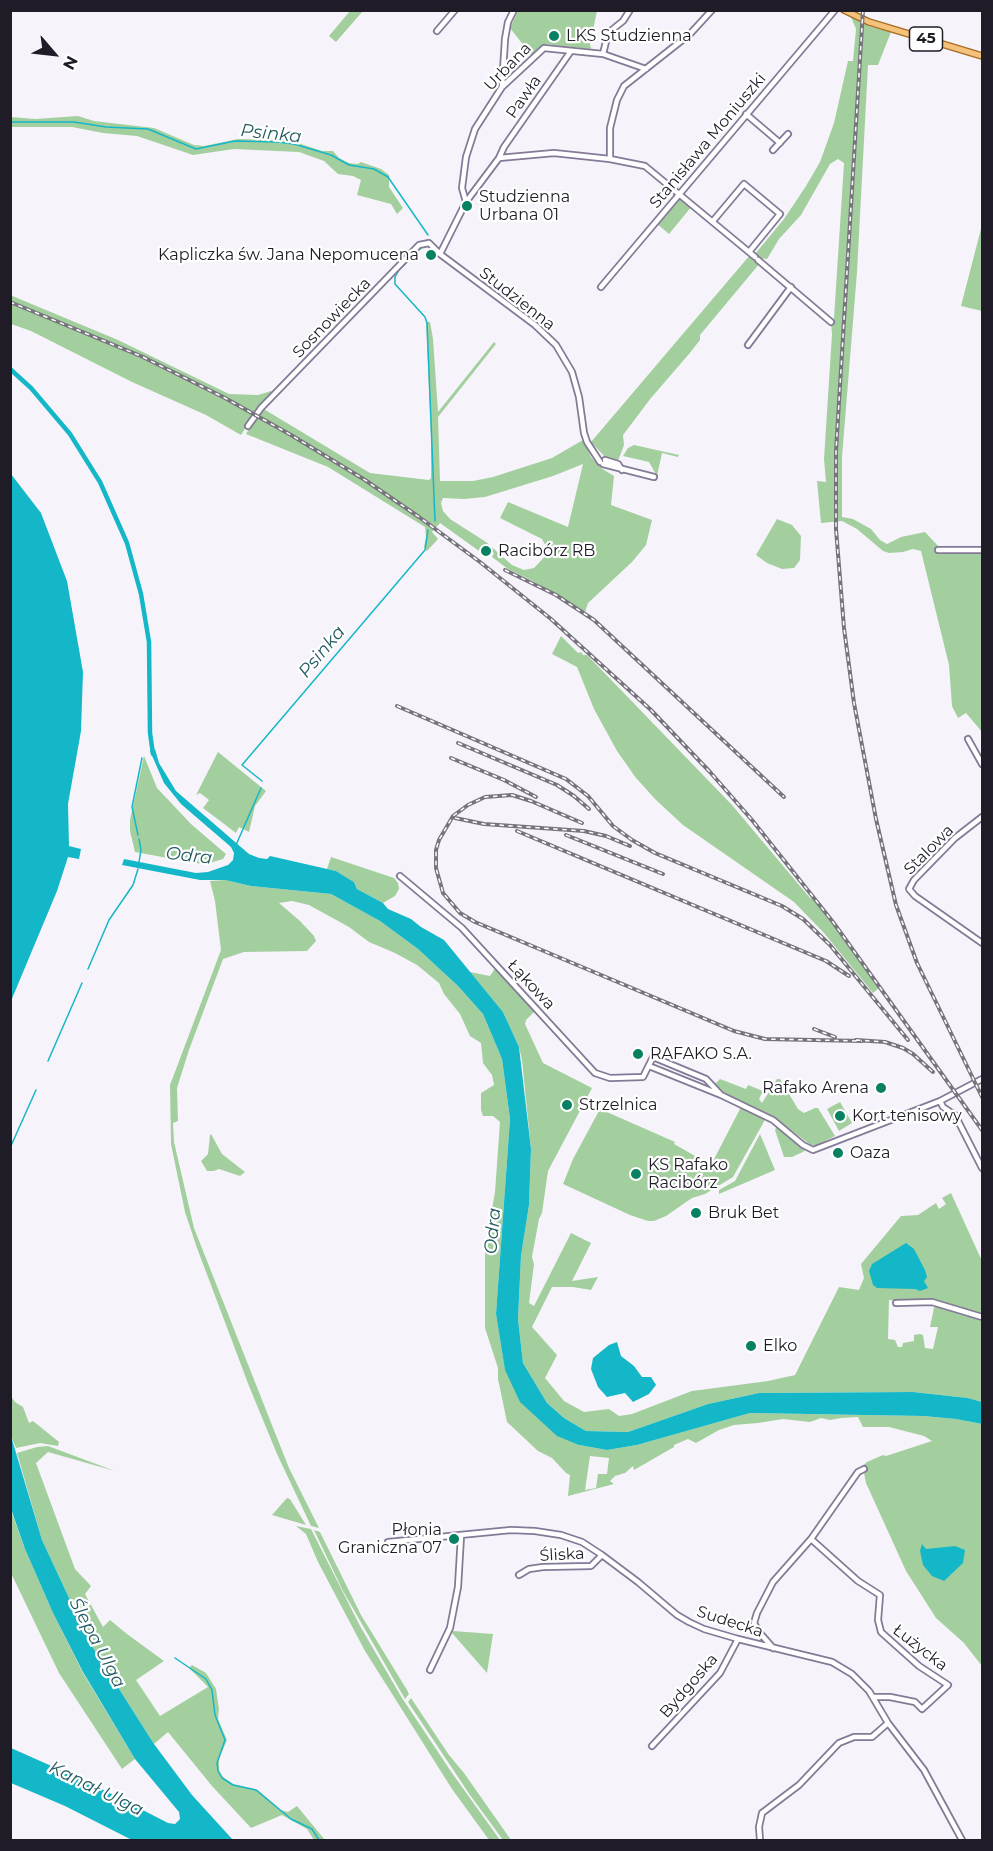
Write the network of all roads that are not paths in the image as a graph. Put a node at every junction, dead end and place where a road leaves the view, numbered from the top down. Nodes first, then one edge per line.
1 (455, 10) edge
2 (514, 10) edge
3 (630, 10) edge
4 (712, 10) edge
5 (835, 10) edge
6 (844, 10) edge
7 (437, 31) dead end
8 (571, 51) junction
9 (603, 54) junction
10 (982, 56) edge
11 (646, 69) junction
12 (502, 87) junction
13 (746, 114) junction
14 (788, 134) dead end
15 (780, 143) junction
16 (773, 150) dead end
17 (499, 158) junction
18 (610, 159) junction
19 (679, 193) junction
20 (466, 202) junction
21 (713, 221) junction
22 (429, 243) joint
23 (749, 252) junction
24 (440, 254) junction
25 (601, 287) dead end
26 (790, 287) junction
27 (831, 322) dead end
28 (748, 345) dead end
29 (248, 426) dead end
30 (654, 477) dead end
31 (938, 550) dead end
32 (982, 550) edge
33 (968, 739) dead end
34 (982, 764) edge
35 (982, 817) edge
36 (400, 876) dead end
37 (982, 943) edge
38 (649, 1066) junction
39 (982, 1078) edge
40 (706, 1079) junction
41 (711, 1084) junction
42 (705, 1089) junction
43 (721, 1095) junction
44 (940, 1101) junction
45 (982, 1168) edge
46 (897, 1303) dead end
47 (982, 1317) edge
48 (864, 1469) dead end
49 (460, 1536) junction
50 (811, 1539) junction
51 (388, 1542) dead end
52 (602, 1555) junction
53 (519, 1575) dead end
54 (738, 1639) junction
55 (773, 1648) junction
56 (430, 1670) dead end
57 (873, 1697) junction
58 (888, 1723) junction
59 (652, 1746) dead end
60 (760, 1840) edge
61 (962, 1840) edge

1 - 7 street
2 - 12 street
3 - 9 street
4 - 11 street
5 - 13 street, Stanisława Moniuszki
6 - 10 main road, 45
8 - 9 street, Urbana
8 - 12 street, Urbana
8 - 17 street, Pawła
9 - 11 street, Urbana
11 - 18 street
12 - 20 street, Urbana
13 - 15 street
13 - 19 street, Stanisława Moniuszki
14 - 15 street
15 - 16 street
17 - 18 street
17 - 20 street, Pawła
18 - 19 street
19 - 21 street
19 - 25 street, Stanisława Moniuszki
20 - 24 street, Pawła
21 - 23 street
21 - 23 street
22 - 24 street, Studzienna
22 - 29 street, Sosnowiecka
23 - 26 street
24 - 30 street, Studzienna
26 - 27 street
26 - 28 street
31 - 32 street
33 - 34 street
35 - 37 street, Stalowa
36 - 38 street, Łąkowa
38 - 40 street, Łąkowa
38 - 42 street, Łąkowa
39 - 44 street, Łąkowa
40 - 41 street, Łąkowa
40 - 42 street
41 - 42 street
41 - 43 street, Łąkowa
42 - 43 street, Łąkowa
43 - 44 street, Łąkowa
44 - 45 street
46 - 47 street
48 - 50 street
49 - 51 street, Sudecka
49 - 52 street, Sudecka
49 - 56 street
50 - 55 street
50 - 57 street, Łużycka
52 - 53 street, Śliska
52 - 54 street, Sudecka
54 - 55 street, Sudecka
54 - 59 street, Bydgoska
55 - 57 street, Sudecka
57 - 58 street, Sudecka
58 - 60 street
58 - 61 street, Sudecka

